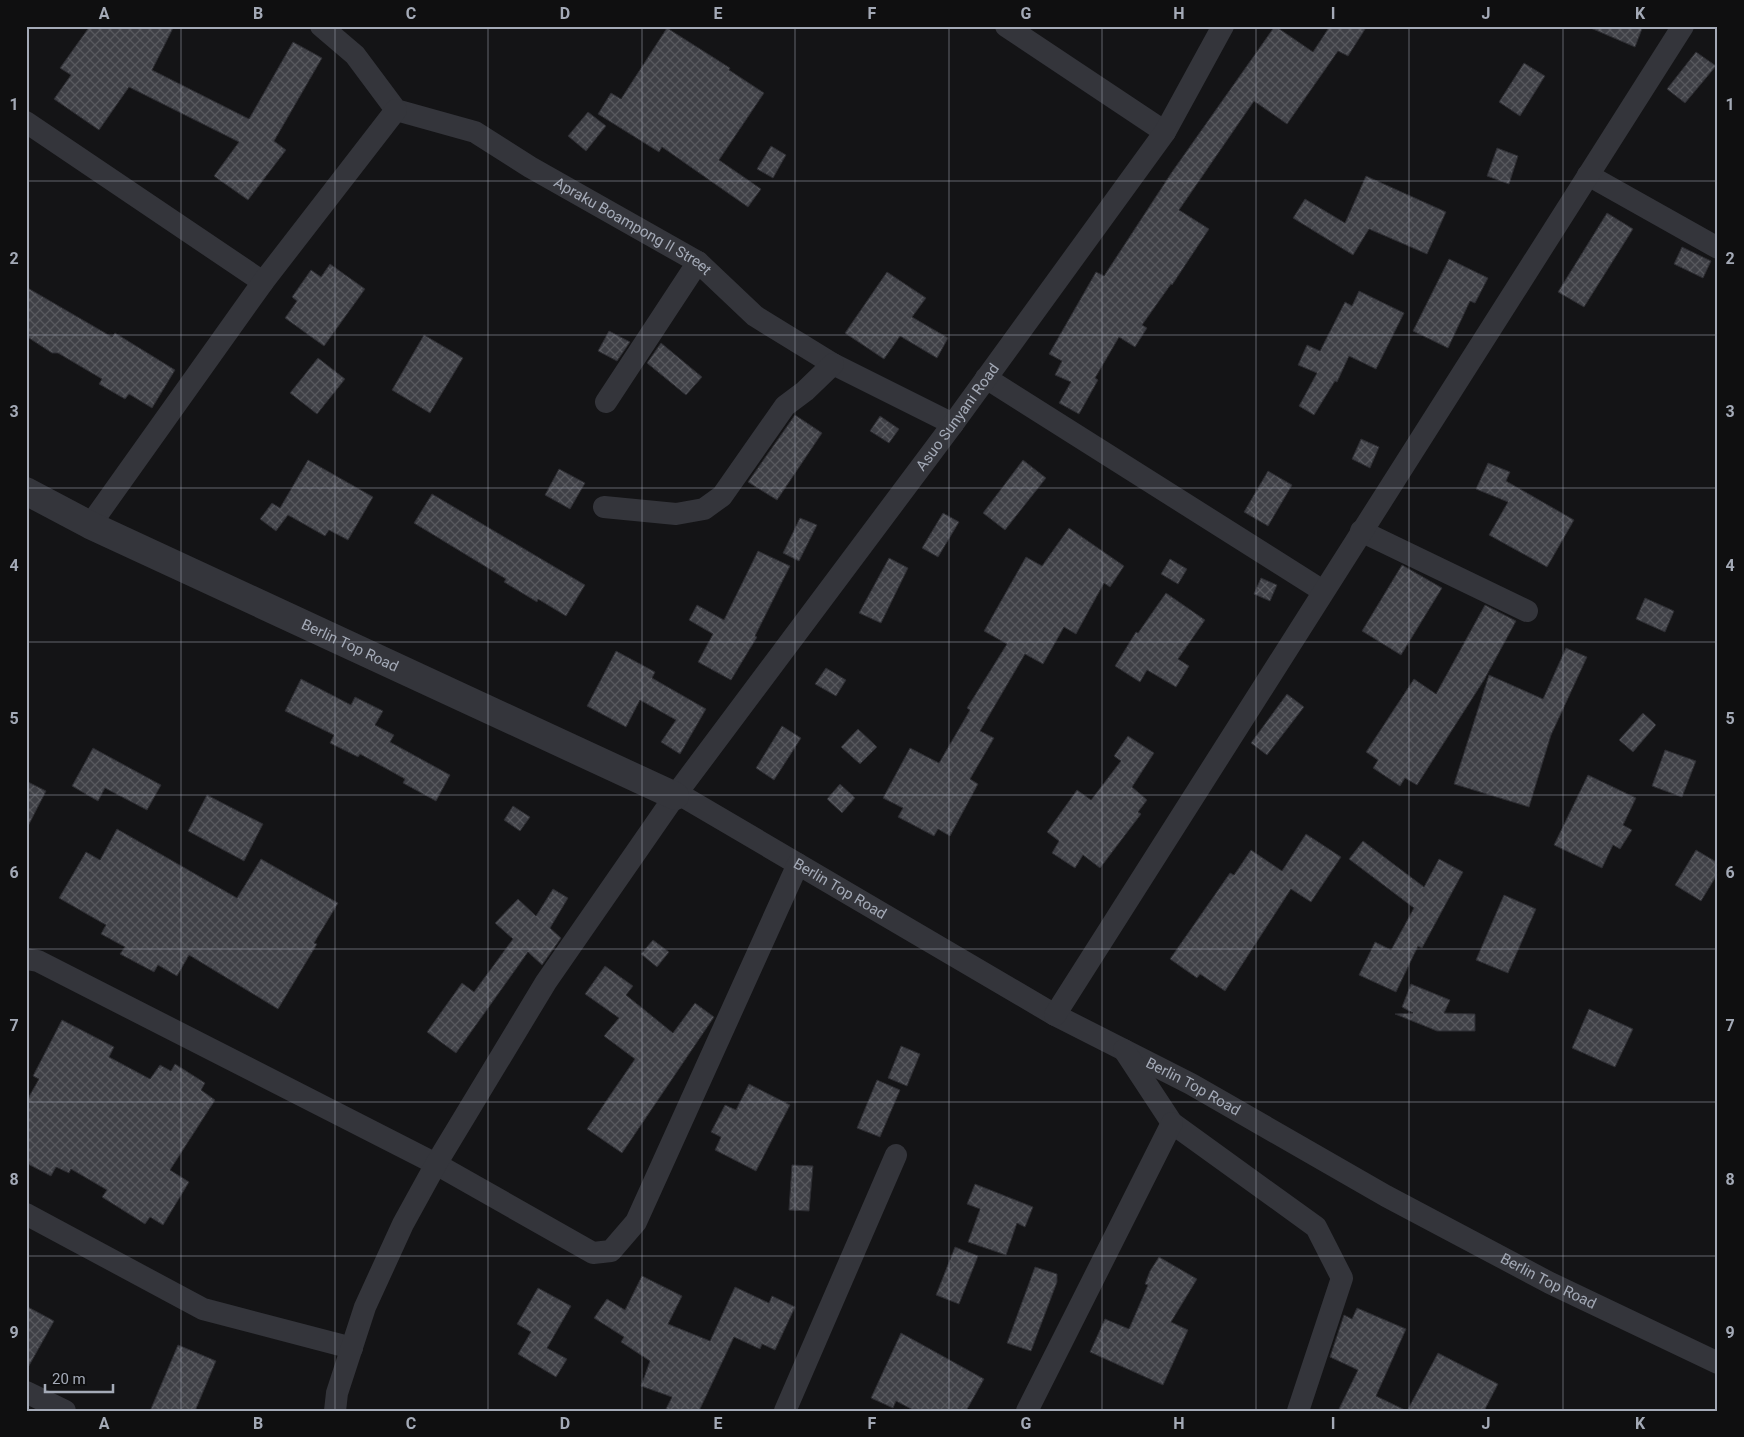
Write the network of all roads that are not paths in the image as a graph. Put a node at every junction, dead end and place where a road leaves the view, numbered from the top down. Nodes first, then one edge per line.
1 (322, 26) edge
2 (1006, 26) edge
3 (1223, 26) edge
4 (1683, 26) edge
5 (396, 110) junction
6 (26, 122) edge
7 (1165, 132) junction
8 (1588, 175) junction
9 (1718, 248) edge
10 (698, 262) junction
11 (263, 282) junction
12 (833, 364) junction
13 (986, 378) junction
14 (606, 402) dead end
15 (952, 424) junction
16 (26, 491) edge
17 (604, 507) dead end
18 (90, 525) junction
19 (1361, 531) junction
20 (1323, 591) junction
21 (1527, 611) dead end
22 (676, 794) junction
23 (798, 864) junction
24 (26, 959) edge
25 (1055, 1015) junction
26 (1123, 1050) junction
27 (1172, 1123) junction
28 (896, 1154) dead end
29 (436, 1164) junction
30 (26, 1214) edge
31 (352, 1348) junction
32 (1718, 1364) edge
33 (26, 1392) edge
34 (65, 1411) edge
35 (335, 1411) edge
36 (785, 1411) edge
37 (1027, 1411) edge
38 (1298, 1411) edge

1 - 5 street
2 - 7 street
3 - 7 street, Asuo Sunyani Road
4 - 8 street
5 - 10 street, Apraku Boampong II Street
5 - 11 street
6 - 11 street
7 - 13 street, Asuo Sunyani Road
8 - 9 street
8 - 19 street
10 - 12 street, Apraku Boampong II Street
10 - 14 street
11 - 18 street
12 - 15 street, Apraku Boampong II Street
12 - 17 street
13 - 15 street, Asuo Sunyani Road
13 - 20 street
15 - 22 street, Asuo Sunyani Road
16 - 18 street, Berlin Top Road
18 - 22 street, Berlin Top Road
19 - 20 street
19 - 21 street
20 - 25 street
22 - 23 street, Berlin Top Road
22 - 29 street, Asuo Sunyani Road
23 - 25 street, Berlin Top Road
23 - 29 street
24 - 29 street
25 - 26 street, Berlin Top Road
26 - 27 street
26 - 32 street, Berlin Top Road
27 - 37 street
27 - 38 street
28 - 36 street
29 - 31 street, Asuo Sunyani Road
30 - 31 street
31 - 35 street, Asuo Sunyani Road
33 - 34 street

